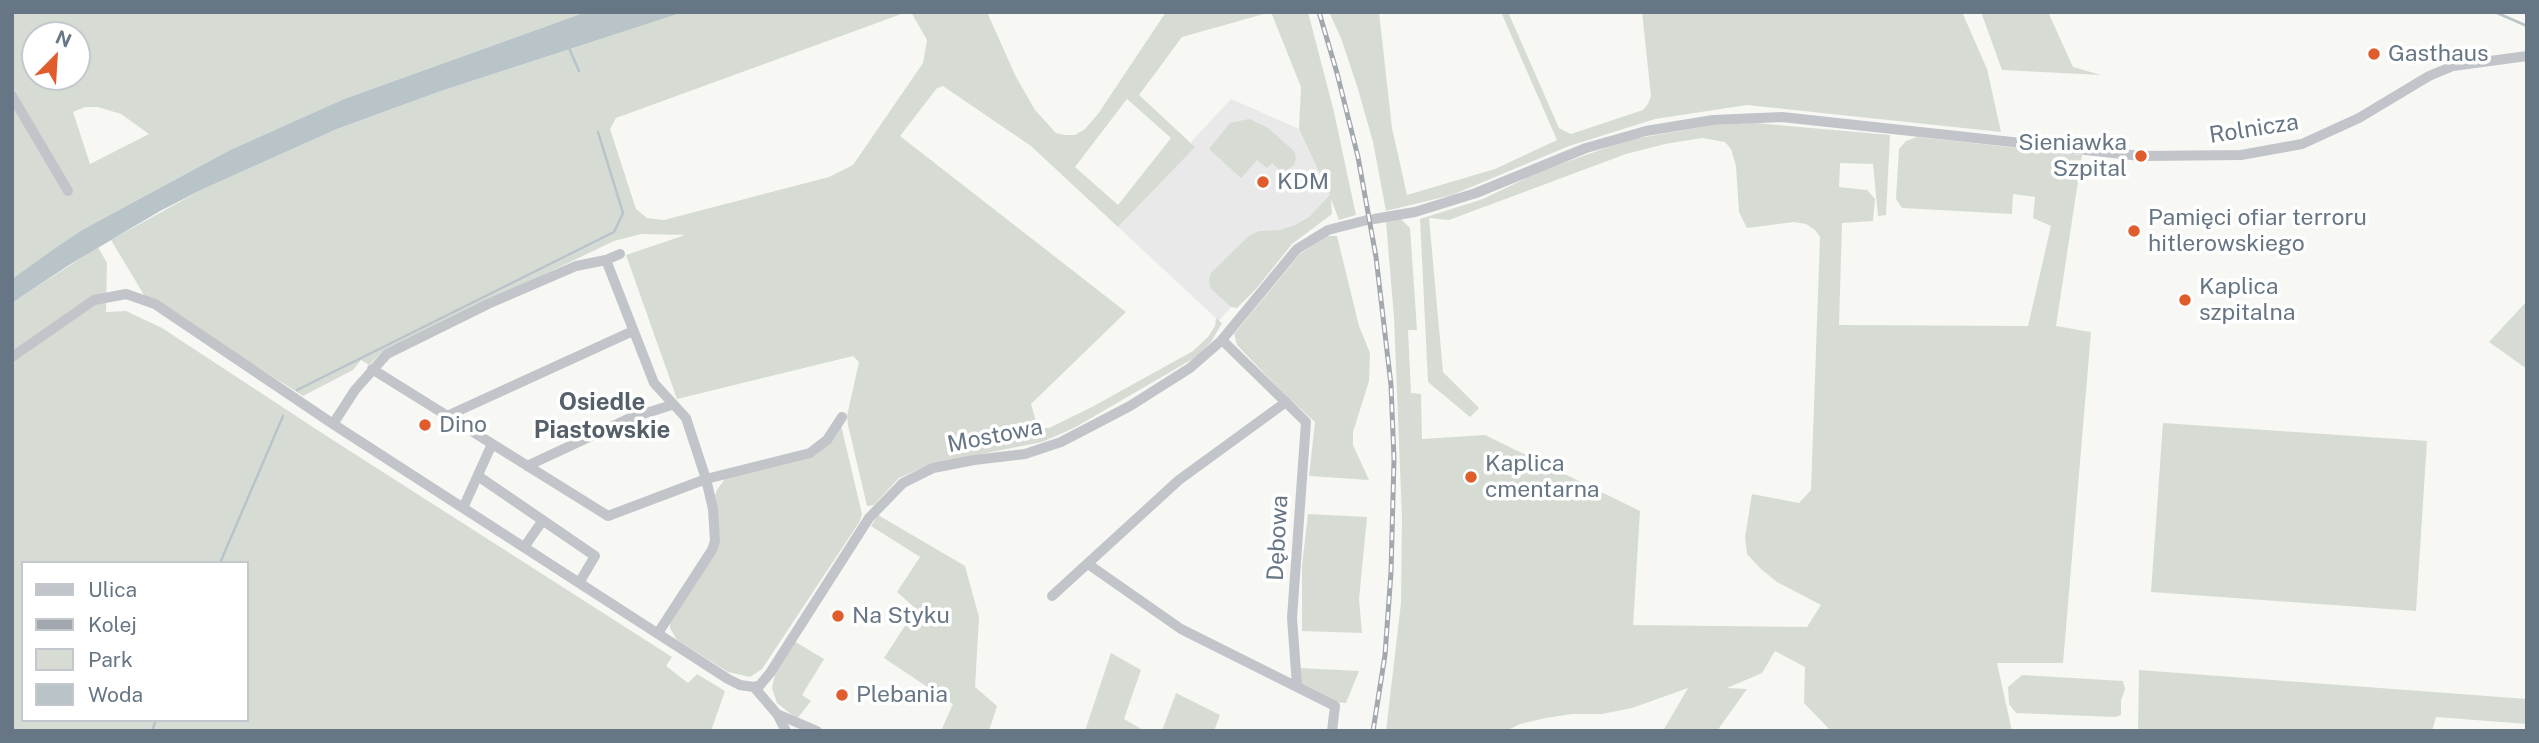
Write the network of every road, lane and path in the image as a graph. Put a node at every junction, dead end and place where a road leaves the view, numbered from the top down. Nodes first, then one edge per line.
1 (2527, 56) edge
2 (12, 96) edge
3 (68, 191) dead end
4 (1366, 220) joint
5 (620, 254) dead end
6 (606, 260) junction
7 (633, 331) junction
8 (1222, 340) junction
9 (12, 357) edge
10 (373, 369) junction
11 (1286, 402) junction
12 (672, 405) junction
13 (447, 415) junction
14 (842, 417) dead end
15 (333, 424) junction
16 (492, 444) junction
17 (527, 466) junction
18 (478, 476) junction
19 (706, 479) junction
20 (463, 508) junction
21 (543, 520) junction
22 (525, 546) junction
23 (1088, 564) junction
24 (579, 583) junction
25 (1052, 596) dead end
26 (658, 634) junction
27 (1297, 685) junction
28 (754, 687) junction
29 (777, 714) junction
30 (786, 731) edge
31 (817, 731) edge
32 (1332, 731) edge

1 - 4 street, Rolnicza
2 - 3 street
4 - 8 street, Mostowa
5 - 6 street
6 - 7 street
6 - 10 street
7 - 12 street
7 - 13 street
8 - 11 street, Dębowa
8 - 28 street, Mostowa
9 - 15 street
10 - 13 street
10 - 15 street
11 - 23 street
11 - 27 street, Dębowa
12 - 17 street
12 - 19 street
13 - 16 street
14 - 19 street
15 - 20 street
16 - 17 street
16 - 18 street
17 - 19 street
18 - 20 street
18 - 21 street
19 - 26 street
20 - 22 street
21 - 22 street
21 - 24 street
22 - 24 street
23 - 25 street
23 - 27 street
24 - 26 street
26 - 28 street
27 - 32 street
28 - 29 street
29 - 30 street
29 - 31 street

